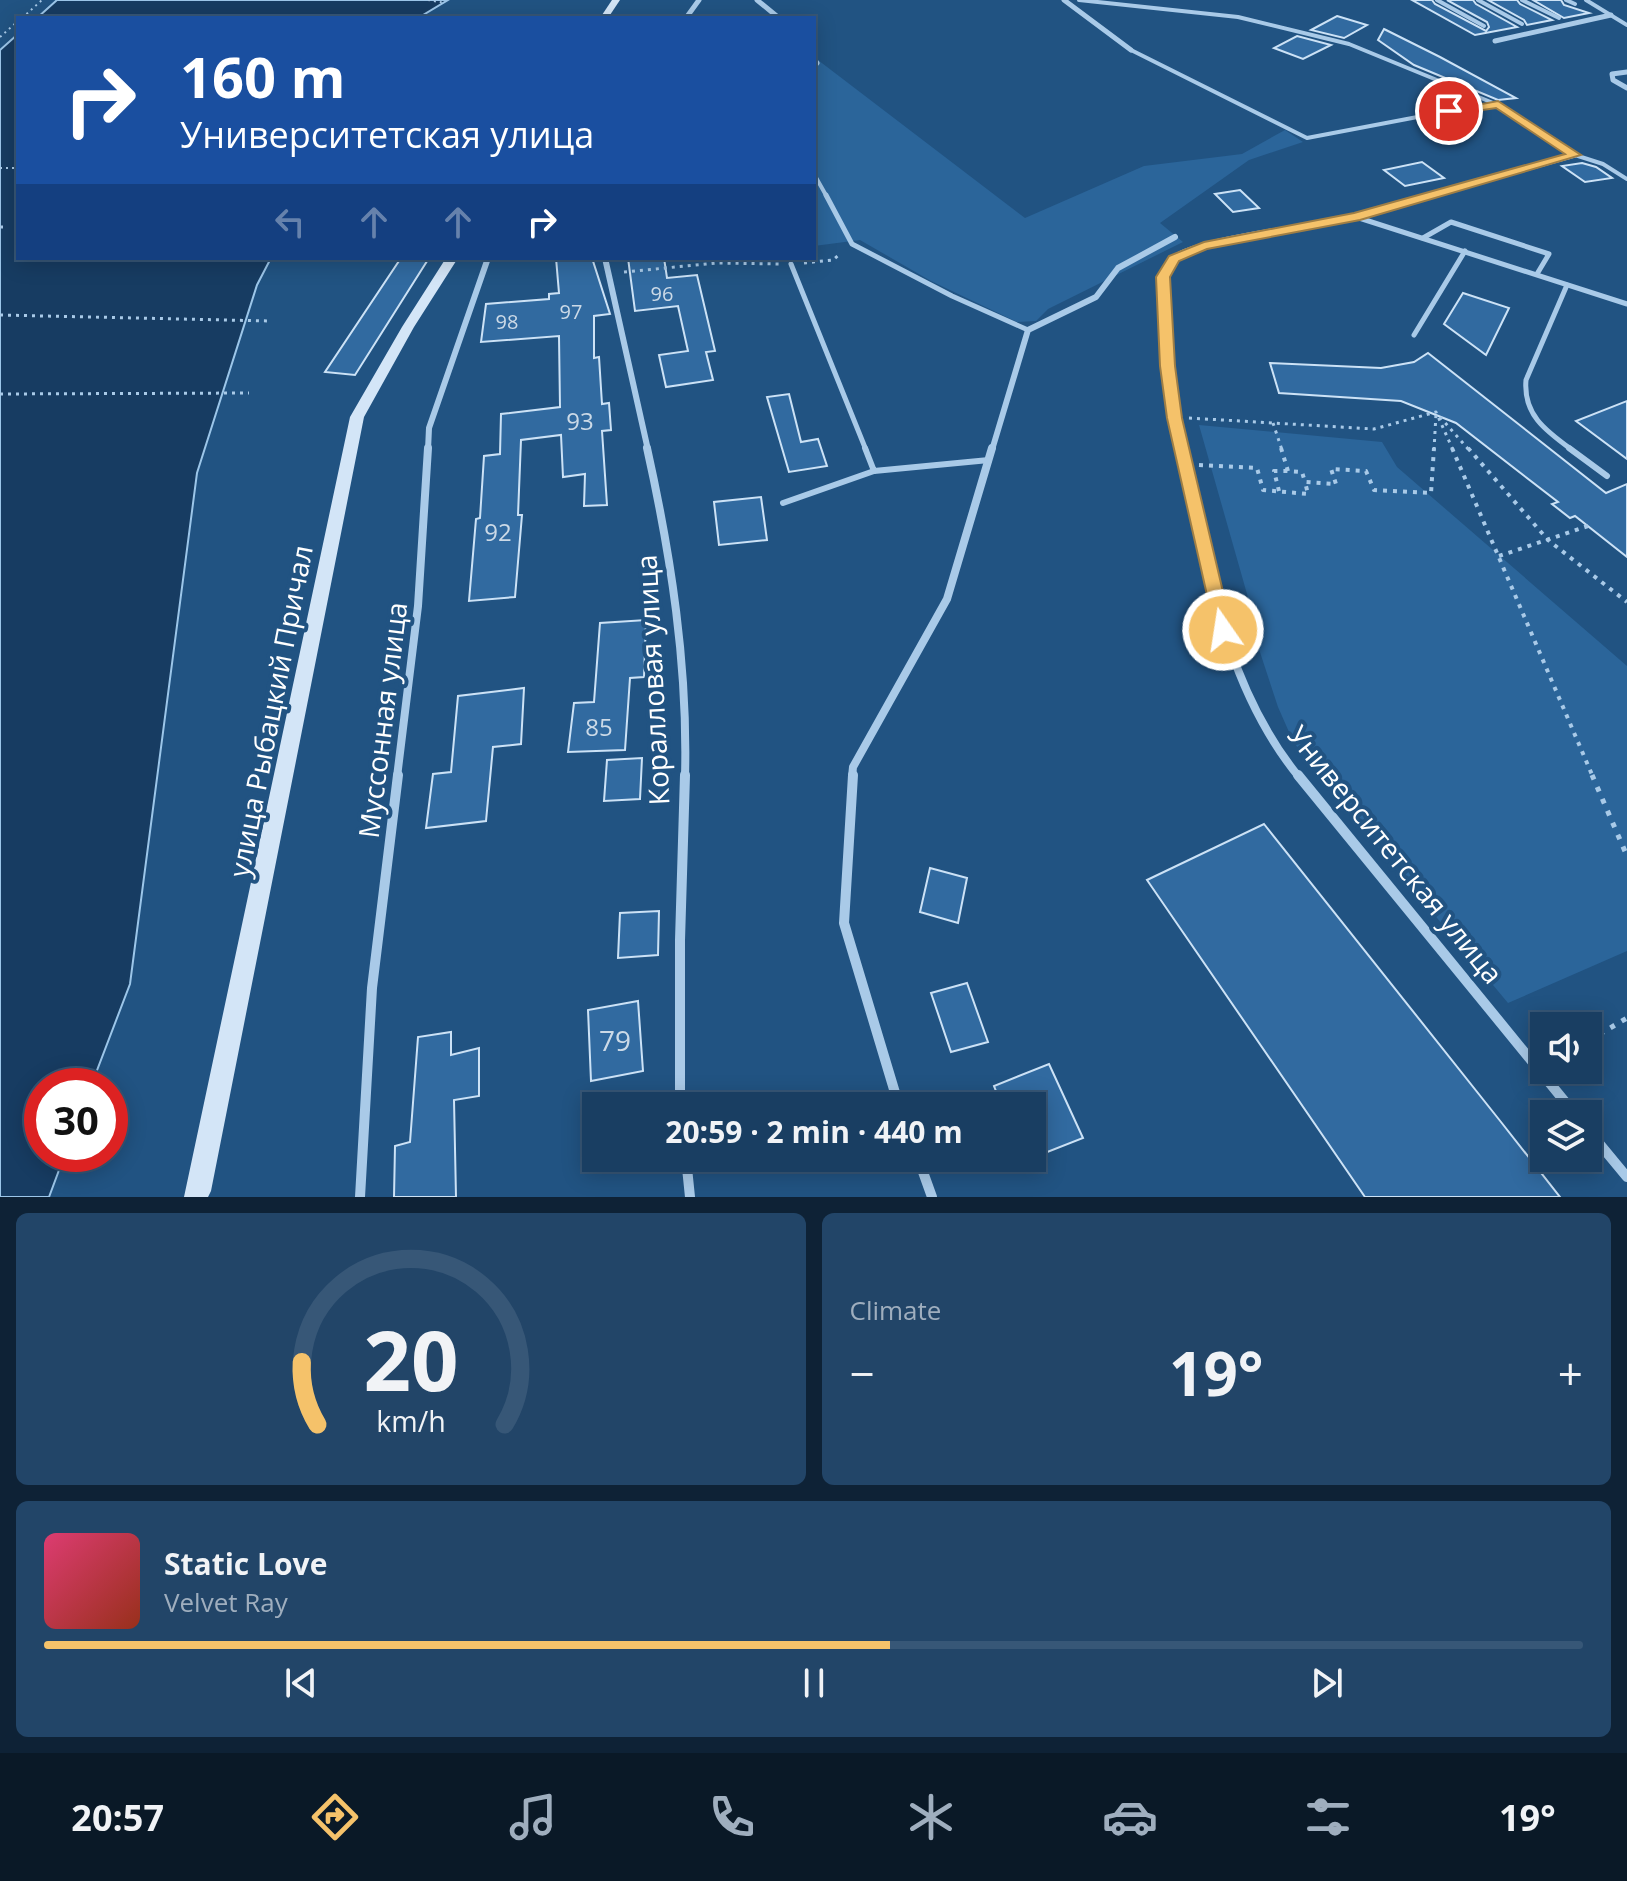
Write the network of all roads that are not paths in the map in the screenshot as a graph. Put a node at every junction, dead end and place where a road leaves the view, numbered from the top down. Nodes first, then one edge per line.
1 (757, 0) edge
2 (1064, 0) edge
3 (1079, 0) edge
4 (1437, 0) edge
5 (1478, 0) edge
6 (1522, 0) edge
7 (1566, 0) edge
8 (1586, 0) edge
9 (1575, 4) dead end
10 (1611, 15) junction
11 (777, 16) edge
12 (1559, 18) dead end
13 (1522, 24) dead end
14 (1627, 25) edge
15 (1484, 26) dead end
16 (1495, 41) dead end
17 (1131, 50) joint
18 (1627, 72) edge
19 (1627, 88) edge
20 (1498, 105) junction
21 (1449, 111) joint
22 (1575, 155) junction
23 (816, 178) edge
24 (1627, 179) edge
25 (1356, 217) junction
26 (1175, 237) dead end
27 (1423, 238) junction
28 (1465, 251) junction
29 (451, 260) edge
30 (487, 260) edge
31 (606, 260) edge
32 (791, 264) road end
33 (1537, 274) junction
34 (1567, 285) junction
35 (1627, 304) edge
36 (1028, 330) junction
37 (1414, 335) dead end
38 (989, 460) junction
39 (874, 471) junction
40 (1607, 476) dead end
41 (783, 503) dead end
42 (680, 1092) edge
43 (895, 1092) edge
44 (1564, 1100) edge
45 (1602, 1147) edge
46 (687, 1172) edge
47 (923, 1172) edge
48 (1627, 1177) edge
49 (196, 1197) edge
50 (360, 1197) edge
51 (690, 1197) edge
52 (932, 1197) edge

1 - 11 street
2 - 17 street
3 - 20 lane
4 - 15 lane
5 - 13 lane
6 - 12 lane
7 - 9 lane
8 - 10 lane
10 - 14 lane
10 - 16 street
17 - 21 lane
18 - 19 street
20 - 21 street
20 - 22 street
22 - 24 lane
22 - 25 street, Университетская улица
23 - 36 lane
25 - 27 lane
25 - 44 street, Университетская улица
26 - 36 street
27 - 28 lane
27 - 33 lane
28 - 33 lane
28 - 37 lane
29 - 49 main road, улица Рыбацкий Причал
30 - 50 street, Муссонная улица
31 - 42 street, Коралловая улица
32 - 39 lane
33 - 34 lane
34 - 35 lane
34 - 40 lane
36 - 38 street
38 - 39 lane
38 - 43 street
39 - 41 lane
45 - 48 street
46 - 51 street
47 - 52 street

